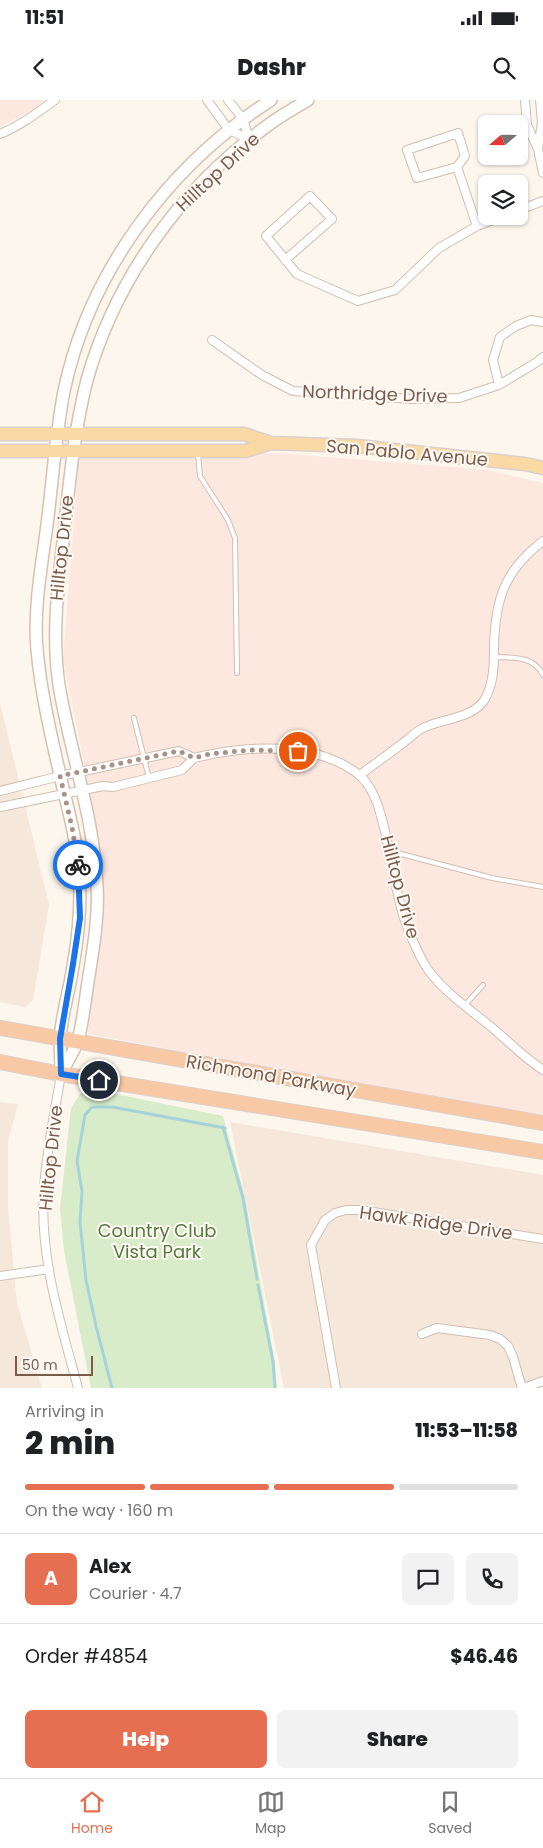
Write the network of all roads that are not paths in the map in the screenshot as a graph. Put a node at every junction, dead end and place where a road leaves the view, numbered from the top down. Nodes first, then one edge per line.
1 (55, 100) edge
2 (207, 100) edge
3 (228, 100) edge
4 (270, 100) edge
5 (308, 100) edge
6 (525, 100) edge
7 (540, 100) edge
8 (243, 119) junction
9 (229, 130) junction
10 (0, 134) edge
11 (249, 139) junction
12 (538, 149) junction
13 (457, 166) junction
14 (543, 173) edge
15 (543, 201) edge
16 (528, 207) edge
17 (477, 226) joint
18 (285, 260) junction
19 (543, 322) edge
20 (212, 340) dead end
21 (543, 357) edge
22 (499, 385) junction
23 (0, 434) edge
24 (57, 434) junction
25 (77, 435) junction
26 (271, 442) junction
27 (0, 451) edge
28 (54, 451) junction
29 (73, 451) junction
30 (198, 451) junction
31 (543, 468) edge
32 (543, 541) edge
33 (494, 657) junction
34 (236, 673) dead end
35 (543, 675) edge
36 (134, 718) dead end
37 (194, 758) junction
38 (144, 759) junction
39 (78, 773) junction
40 (360, 775) junction
41 (60, 776) junction
42 (149, 778) junction
43 (0, 791) edge
44 (83, 791) junction
45 (64, 794) junction
46 (0, 807) edge
47 (390, 851) junction
48 (543, 887) edge
49 (483, 985) dead end
50 (465, 1005) junction
51 (0, 1028) edge
52 (60, 1039) junction
53 (78, 1042) junction
54 (0, 1062) edge
55 (542, 1068) edge
56 (61, 1074) junction
57 (543, 1123) edge
58 (543, 1152) edge
59 (543, 1239) edge
60 (49, 1269) junction
61 (0, 1276) edge
62 (422, 1334) dead end
63 (543, 1381) edge
64 (78, 1388) edge
65 (336, 1388) edge
66 (523, 1388) edge

1 - 10 street
2 - 9 street
3 - 8 street
4 - 8 main road, Hilltop Drive
5 - 11 main road, Hilltop Drive
6 - 12 street
7 - 12 street
8 - 9 main road, Hilltop Drive
8 - 11 street
9 - 11 street
9 - 24 main road, Hilltop Drive
11 - 25 main road, Hilltop Drive
12 - 14 street
13 - 13 street
13 - 17 street
15 - 16 street
17 - 18 street
18 - 18 street
19 - 22 street
20 - 22 street, Northridge Drive
21 - 22 street, Northridge Drive
23 - 24 main road, San Pablo Avenue
24 - 25 main road, San Pablo Avenue
24 - 28 main road, Hilltop Drive
25 - 26 main road, San Pablo Avenue
25 - 29 main road, Hilltop Drive
26 - 30 main road, San Pablo Avenue
26 - 31 main road, San Pablo Avenue
27 - 28 main road, San Pablo Avenue
28 - 29 main road, San Pablo Avenue
28 - 41 main road, Hilltop Drive
29 - 30 main road, San Pablo Avenue
29 - 39 main road, Hilltop Drive
30 - 34 lane
32 - 33 street
33 - 35 lane
33 - 40 street
36 - 38 lane
37 - 38 street
37 - 40 street, Hilltop Drive
37 - 42 street
38 - 39 street
38 - 42 lane
39 - 41 street
39 - 44 main road, Hilltop Drive
40 - 47 street, Hilltop Drive
41 - 43 street
41 - 45 main road, Hilltop Drive
42 - 44 street
44 - 45 street
44 - 53 main road, Hilltop Drive
45 - 46 street
45 - 52 main road, Hilltop Drive
47 - 48 lane
47 - 50 street, Hilltop Drive
49 - 50 lane
50 - 55 street, Hilltop Drive
51 - 52 highway, Richmond Parkway
52 - 53 highway, Richmond Parkway
52 - 56 main road, Hilltop Drive
53 - 56 main road, Hilltop Drive
53 - 57 highway, Richmond Parkway
54 - 56 highway, Richmond Parkway
56 - 58 highway, Richmond Parkway
56 - 60 street, Hilltop Drive
59 - 65 street, Hawk Ridge Drive
60 - 61 street
60 - 64 street, Hilltop Drive
62 - 66 street
63 - 66 street

